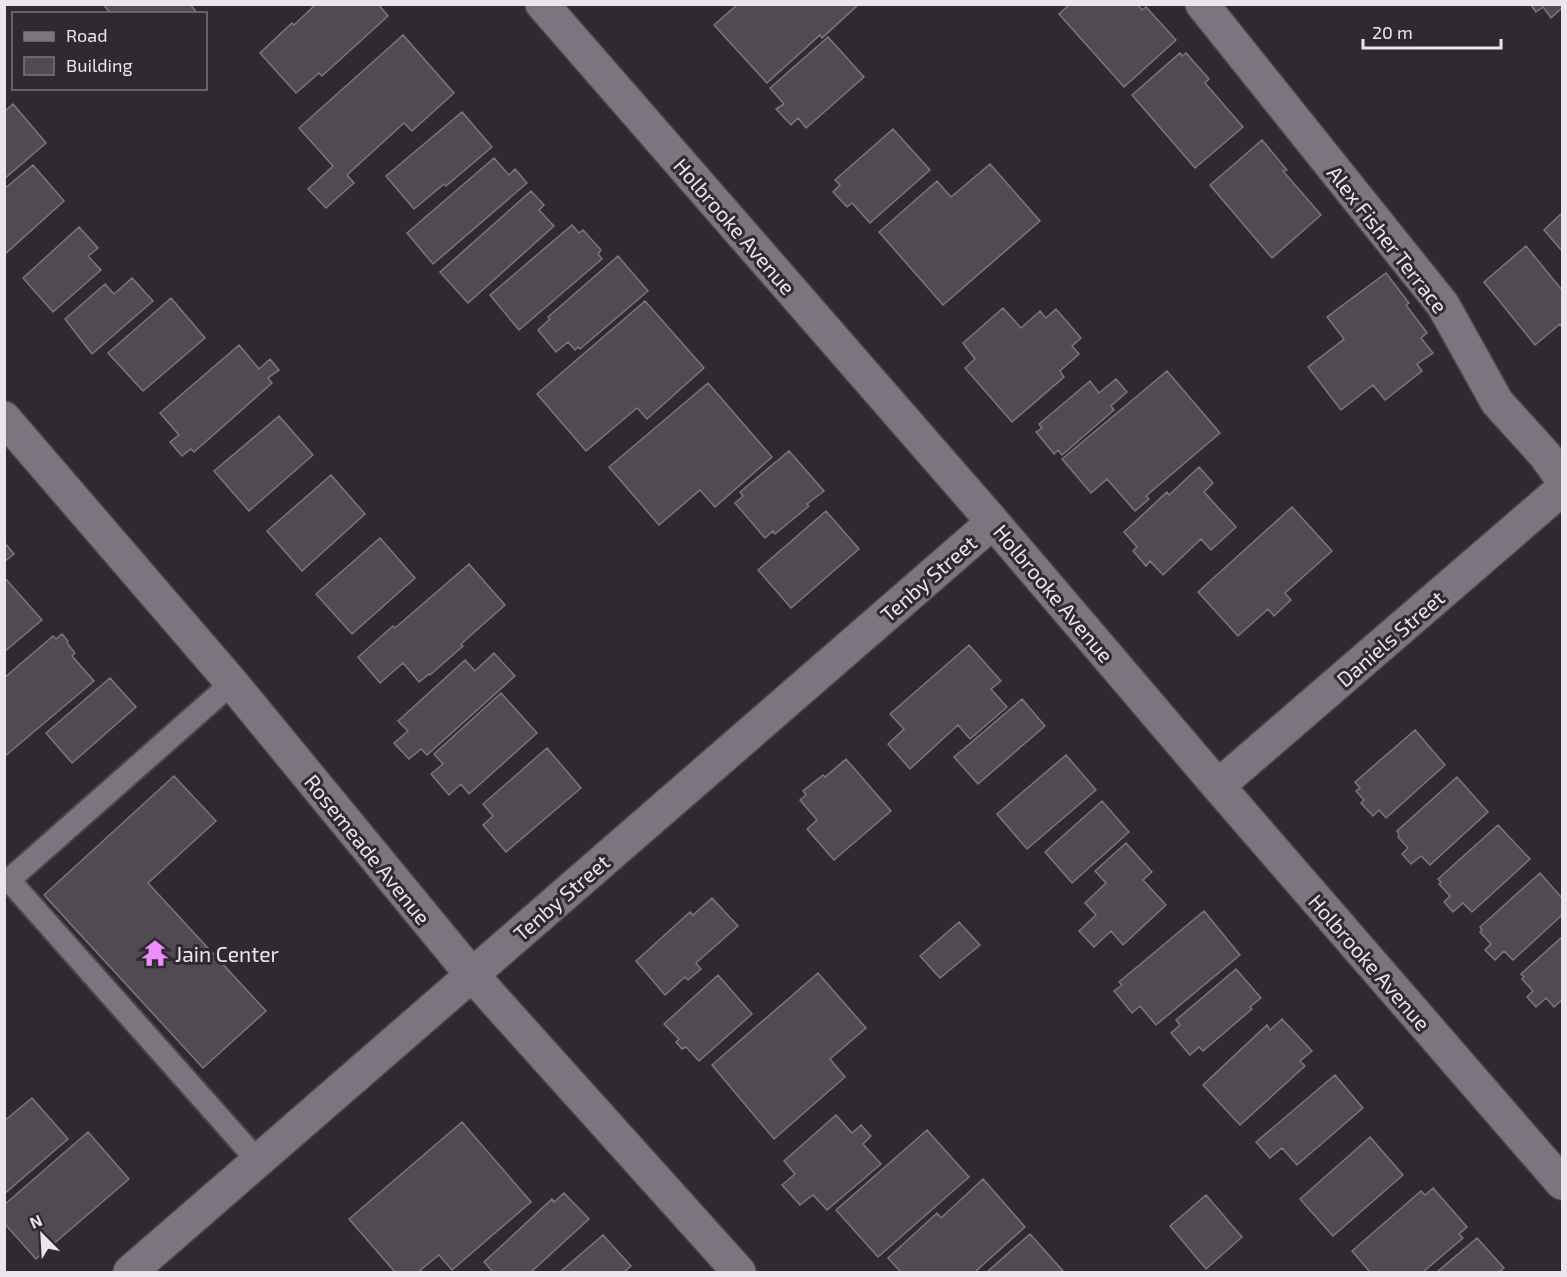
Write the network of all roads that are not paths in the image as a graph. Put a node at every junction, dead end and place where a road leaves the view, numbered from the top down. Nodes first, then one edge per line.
1 (542, 4) edge
2 (1202, 4) edge
3 (4, 418) edge
4 (1563, 479) edge
5 (1563, 489) edge
6 (993, 522) junction
7 (232, 683) junction
8 (1218, 786) junction
9 (472, 975) junction
10 (258, 1161) junction
11 (1563, 1183) edge
12 (130, 1272) edge
13 (739, 1272) edge

1 - 6 street, Holbrooke Avenue
2 - 4 street, Alex Fisher Terrace
3 - 7 street, Rosemeade Avenue
5 - 8 street, Daniels Street
6 - 8 street, Holbrooke Avenue
6 - 9 street, Tenby Street
7 - 9 street, Rosemeade Avenue
7 - 10 lane
8 - 11 street, Holbrooke Avenue
9 - 10 street, Tenby Street
9 - 13 street, Rosemeade Avenue
10 - 12 street, Tenby Street

